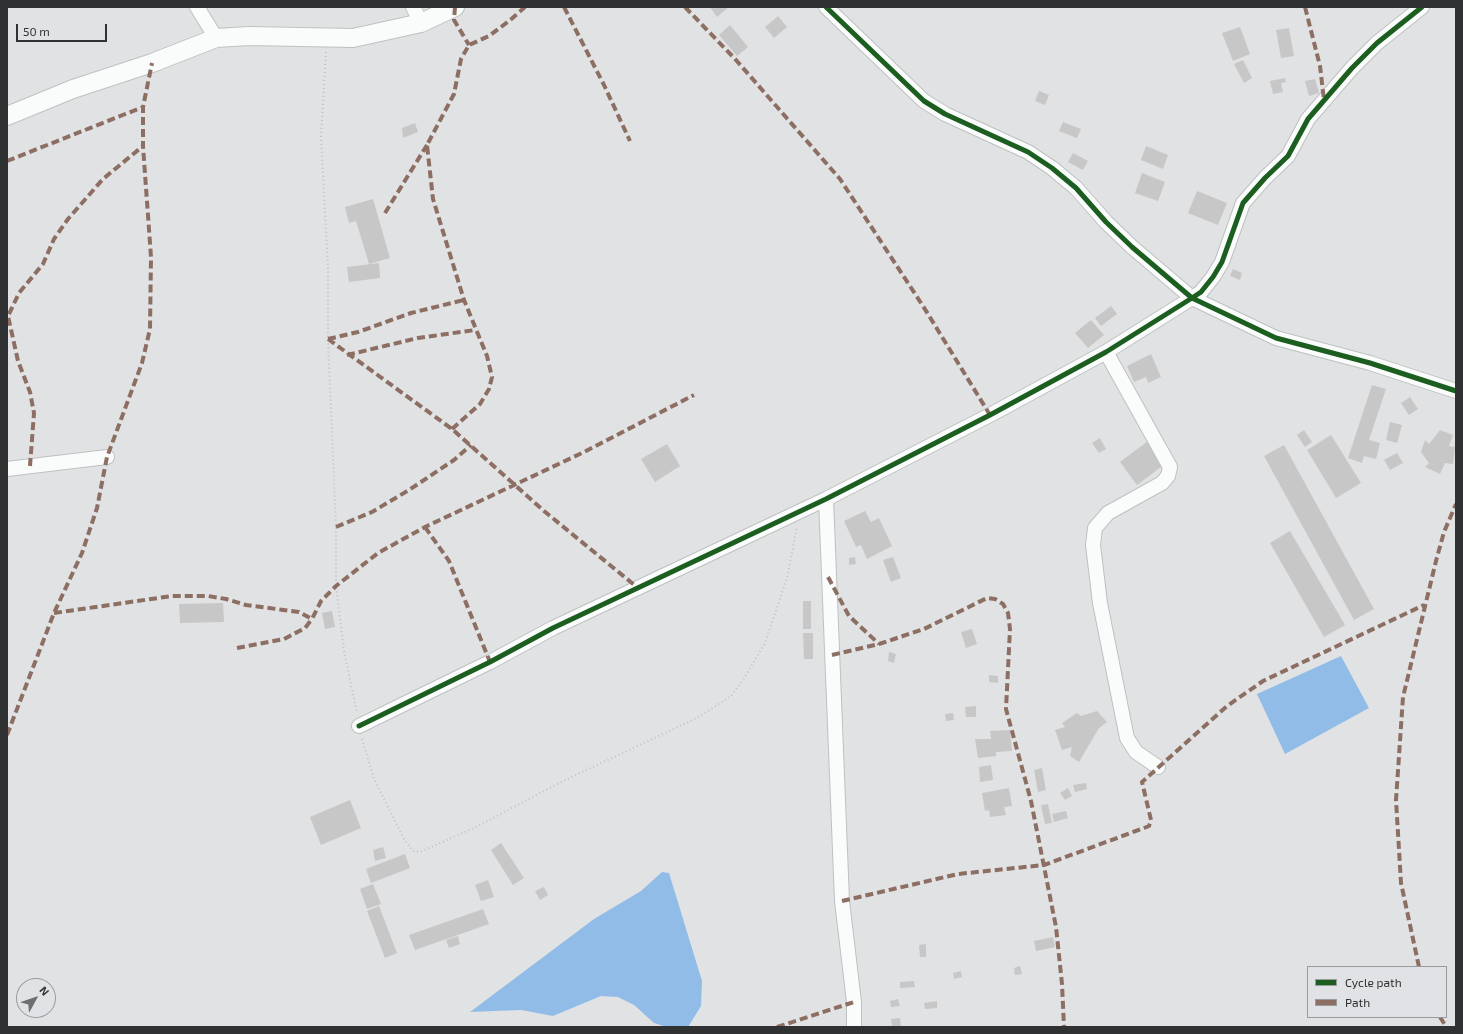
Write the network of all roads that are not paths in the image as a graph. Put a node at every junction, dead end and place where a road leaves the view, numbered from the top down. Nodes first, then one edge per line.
1 (197, 7) edge
2 (413, 7) edge
3 (455, 7) edge
4 (826, 7) edge
5 (1422, 7) edge
6 (421, 23) junction
7 (216, 38) junction
8 (7, 116) edge
9 (1192, 298) junction
10 (1106, 352) junction
11 (1456, 391) edge
12 (107, 457) dead end
13 (7, 469) edge
14 (826, 500) junction
15 (359, 726) road end
16 (1158, 767) dead end
17 (854, 1027) edge

1 - 7 street
2 - 6 street
3 - 6 street
4 - 9 street
5 - 9 street
6 - 7 street
7 - 8 street
9 - 10 street
9 - 11 street
10 - 14 street
10 - 16 street
12 - 13 street
14 - 15 street
14 - 17 street

